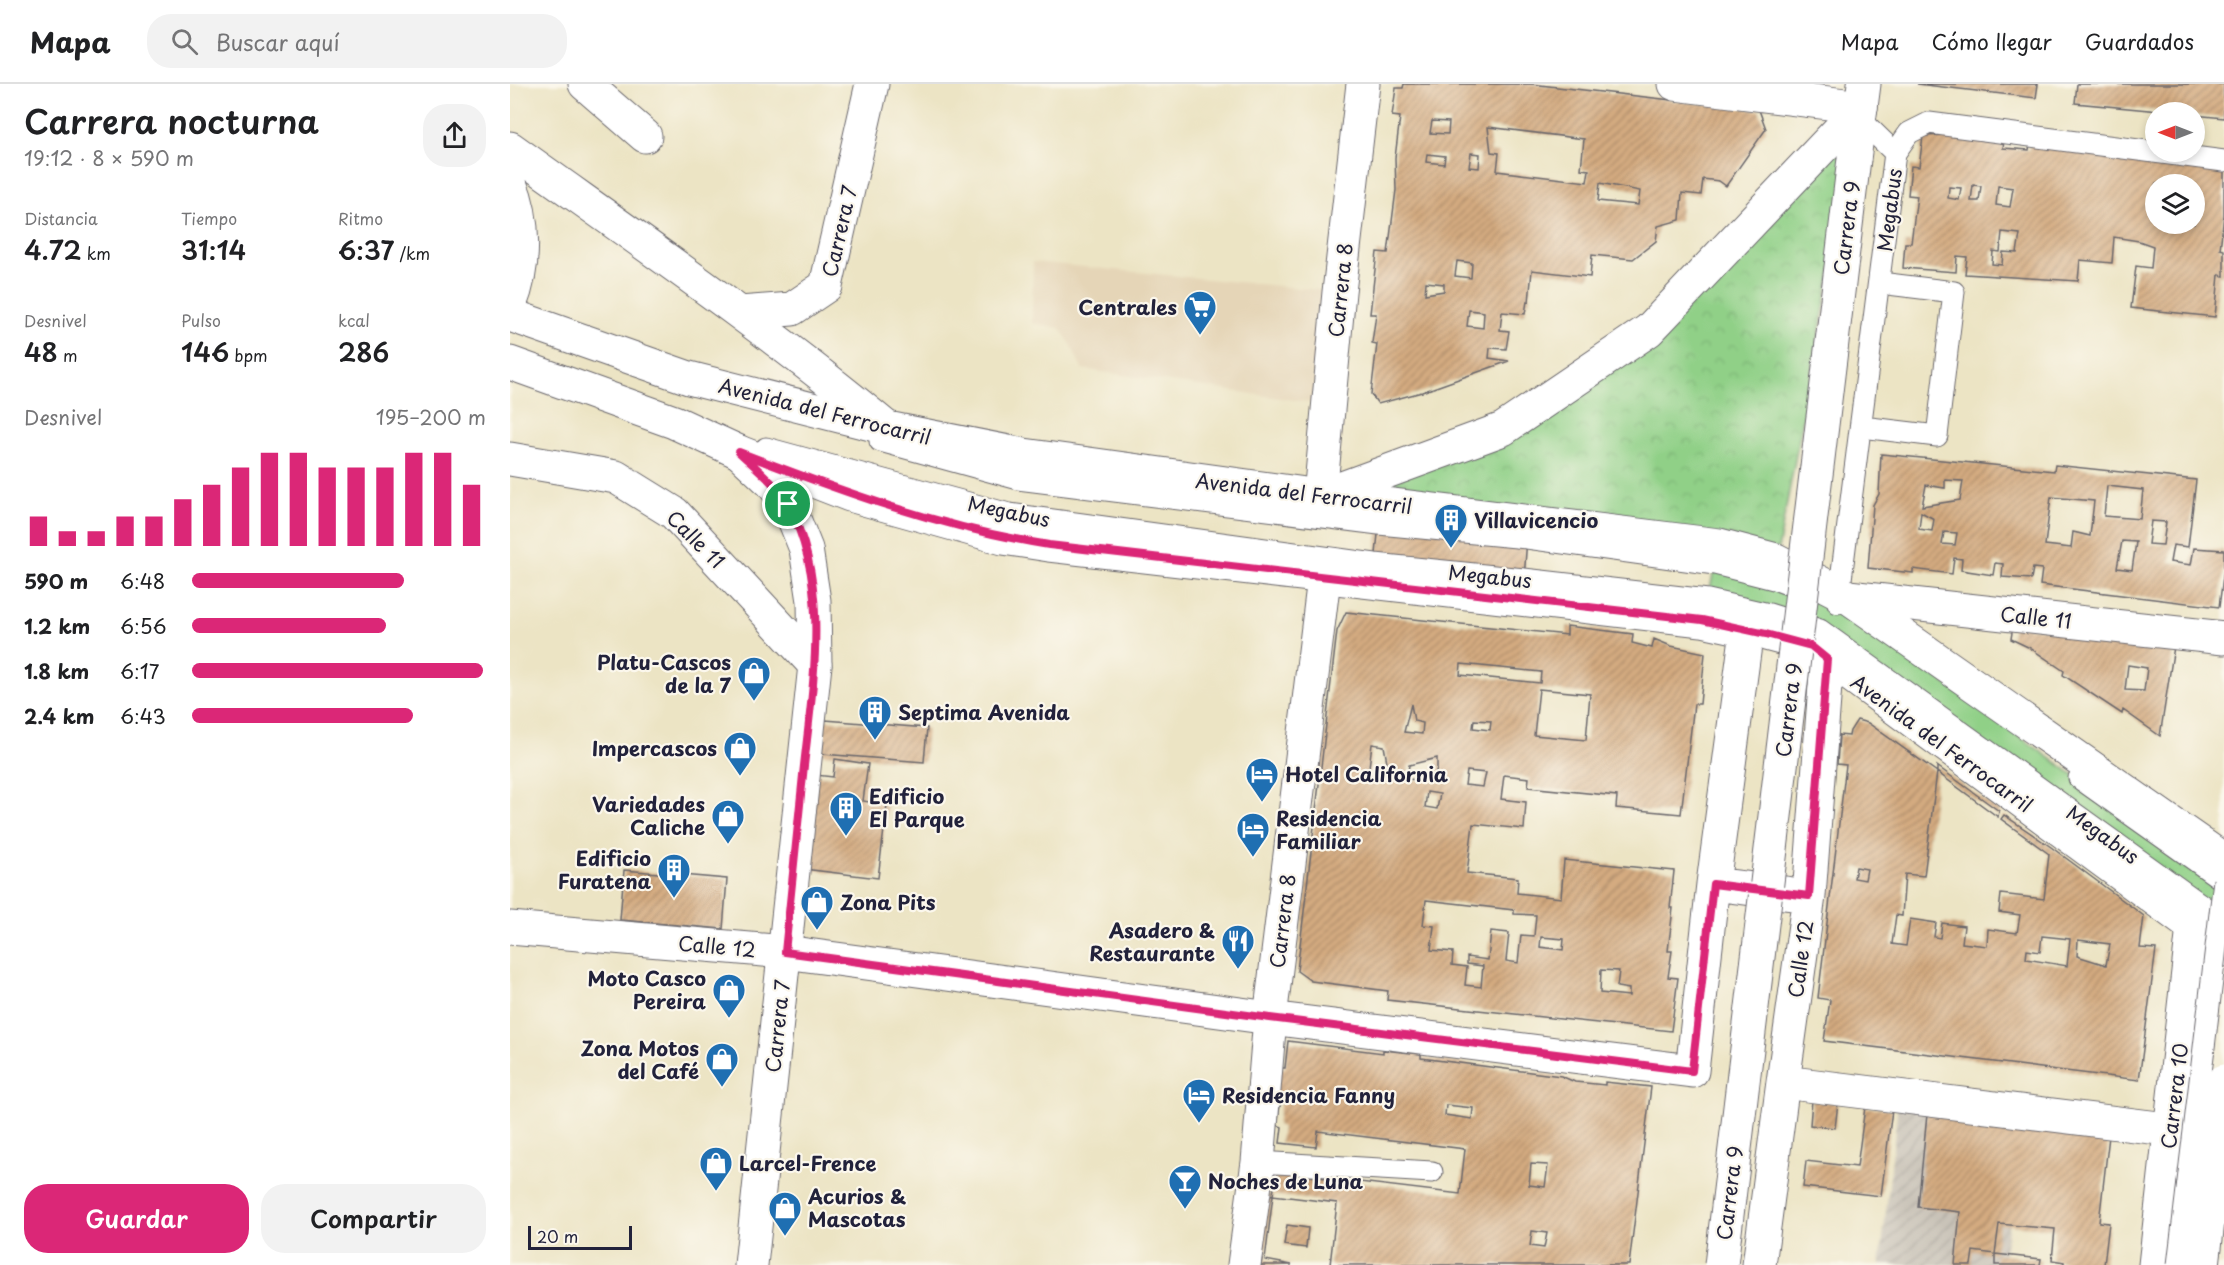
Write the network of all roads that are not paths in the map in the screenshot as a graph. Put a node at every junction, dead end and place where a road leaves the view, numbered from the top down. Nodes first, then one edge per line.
1 (585, 84) edge
2 (872, 84) edge
3 (1363, 84) edge
4 (1675, 84) edge
5 (1862, 103) edge
6 (645, 136) dead end
7 (510, 148) edge
8 (1895, 153) junction
9 (2224, 161) edge
10 (510, 183) edge
11 (1880, 283) junction
12 (510, 305) edge
13 (740, 313) junction
14 (510, 315) edge
15 (510, 363) edge
16 (692, 379) junction
17 (677, 423) junction
18 (1862, 427) junction
19 (887, 428) junction
20 (739, 452) junction
21 (510, 459) edge
22 (1320, 496) junction
23 (1324, 578) junction
24 (1842, 599) junction
25 (1747, 630) junction
26 (2224, 638) edge
27 (1827, 659) junction
28 (815, 665) junction
29 (2224, 860) edge
30 (2224, 880) edge
31 (1713, 884) junction
32 (1809, 896) junction
33 (2209, 924) edge
34 (510, 928) edge
35 (2224, 950) edge
36 (785, 952) junction
37 (1270, 1018) junction
38 (2224, 1081) edge
39 (1783, 1082) junction
40 (2170, 1130) junction
41 (2224, 1136) edge
42 (1258, 1162) junction
43 (1431, 1172) dead end
44 (751, 1265) edge
45 (1244, 1265) edge
46 (1720, 1265) edge
47 (1759, 1265) edge
48 (2155, 1265) edge
49 (2178, 1265) edge
50 (2203, 1265) edge

1 - 6 street
2 - 13 street, Carrera 7
3 - 22 street, Carrera 8
4 - 5 street
5 - 8 lane
5 - 22 street
5 - 46 street, Carrera 9, bridge
7 - 13 street
8 - 9 lane, Megabus
8 - 11 lane, Megabus
10 - 12 street
11 - 18 lane, Megabus
11 - 18 lane
13 - 19 street
14 - 16 street, Avenida del Ferrocarril
15 - 17 street, Avenida del Ferrocarril
16 - 19 street, Avenida del Ferrocarril
16 - 24 lane, Megabus
17 - 20 street, Avenida del Ferrocarril
17 - 33 lane, Megabus
18 - 24 lane, Megabus
19 - 22 street, Avenida del Ferrocarril
20 - 23 street, Avenida del Ferrocarril
20 - 28 street, Carrera 7
21 - 28 street, Calle 11
22 - 24 street, Avenida del Ferrocarril
23 - 25 street, Avenida del Ferrocarril
23 - 37 street, Carrera 8
24 - 26 street, Calle 11
24 - 29 street, Avenida del Ferrocarril
24 - 30 lane, Megabus
25 - 27 street, Avenida del Ferrocarril
25 - 31 street
27 - 32 street
27 - 33 street, Avenida del Ferrocarril
28 - 36 street, Carrera 7
30 - 49 lane, Megabus, bridge
31 - 32 street, Calle 12
31 - 37 street, Calle 12
32 - 39 street, Calle 12
33 - 35 street, Avenida del Ferrocarril
33 - 40 street, Carrera 10
34 - 36 street, Calle 12
36 - 37 street, Calle 12
36 - 44 street, Carrera 7
37 - 42 street, Carrera 8
38 - 50 street, bridge
39 - 40 street
39 - 47 street, Calle 12
40 - 41 street
40 - 48 street, Carrera 10
42 - 43 lane
42 - 45 street, Carrera 8

